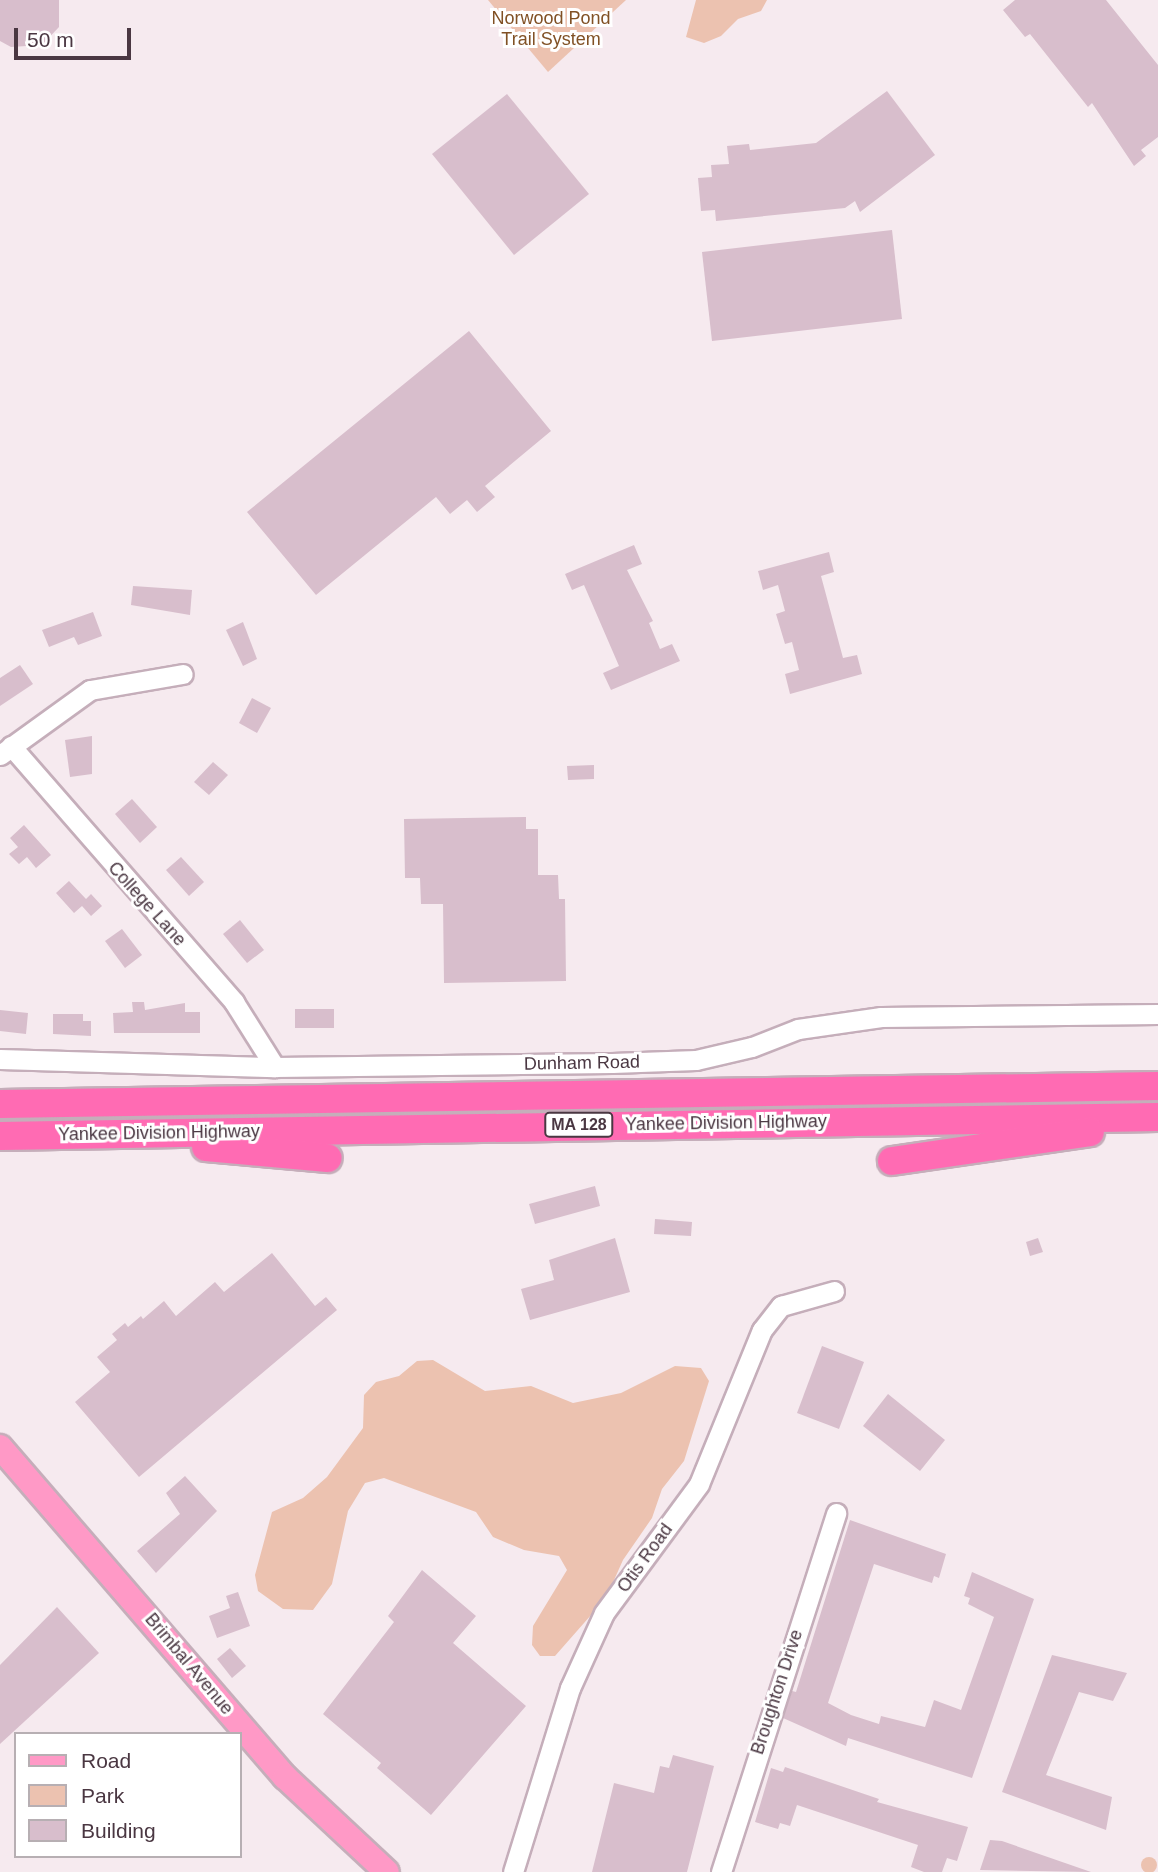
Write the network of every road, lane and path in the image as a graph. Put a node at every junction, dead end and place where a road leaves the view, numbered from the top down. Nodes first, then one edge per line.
1 (183, 674) dead end
2 (6, 750) edge
3 (1158, 1014) edge
4 (0, 1059) edge
5 (275, 1067) junction
6 (1158, 1086) edge
7 (0, 1090) edge
8 (52, 1103) junction
9 (0, 1104) edge
10 (1158, 1116) edge
11 (1158, 1123) edge
12 (0, 1139) edge
13 (328, 1158) dead end
14 (892, 1161) dead end
15 (834, 1291) dead end
16 (0, 1447) edge
17 (836, 1513) dead end
18 (387, 1872) edge
19 (513, 1872) edge
20 (721, 1872) edge

1 - 2 street
2 - 5 street, College Lane
3 - 5 street, Dunham Road
4 - 5 street, Dunham Road
6 - 8 highway, Yankee Division Highway / MA 128
7 - 8 highway
8 - 9 highway, Yankee Division Highway / MA 128
10 - 12 highway, Yankee Division Highway / MA 128
11 - 14 highway
12 - 13 highway
15 - 19 street, Otis Road
16 - 18 main road, Brimbal Avenue
17 - 20 street, Broughton Drive

